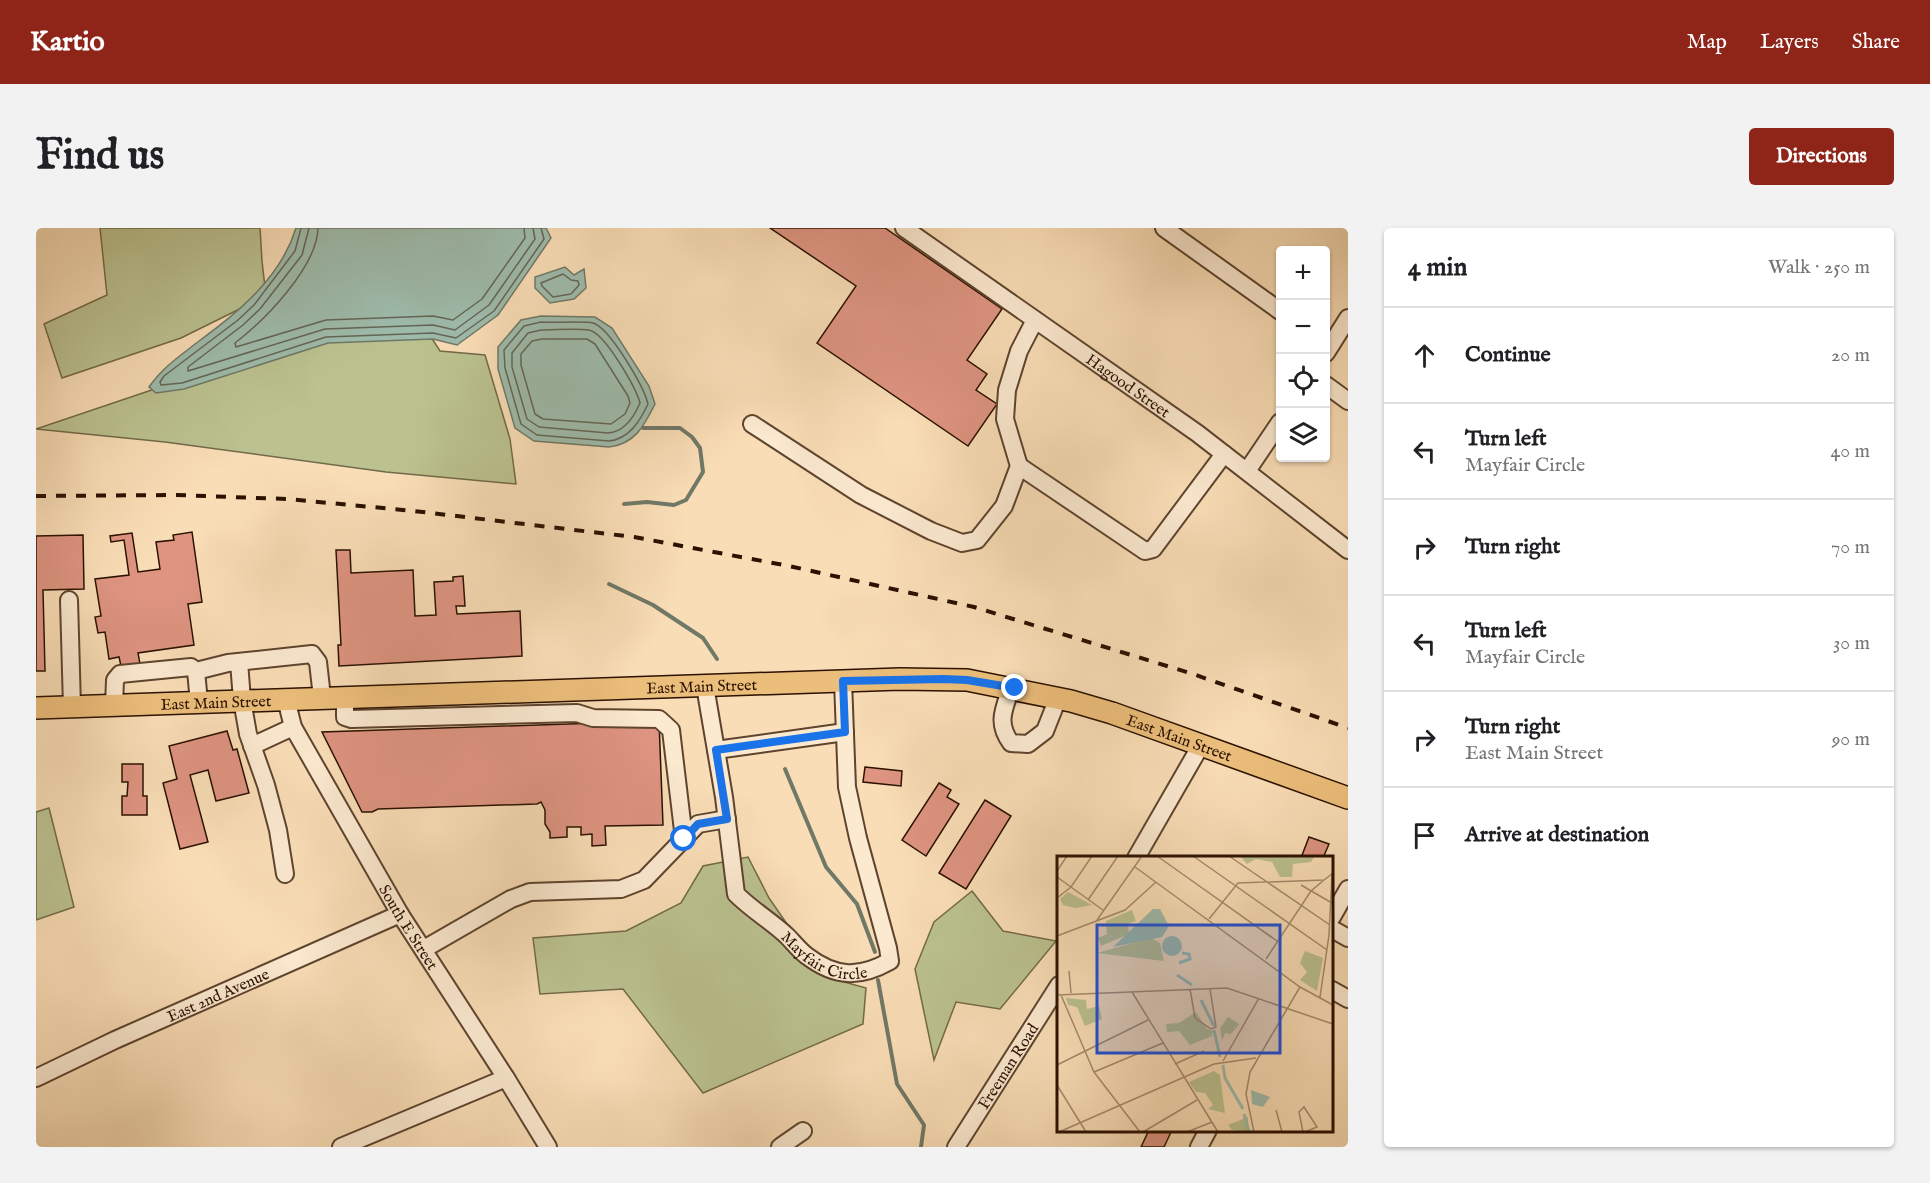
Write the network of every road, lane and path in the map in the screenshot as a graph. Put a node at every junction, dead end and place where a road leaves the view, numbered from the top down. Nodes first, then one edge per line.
1 (904, 228) edge
2 (1164, 228) edge
3 (1276, 307) edge
4 (1348, 318) edge
5 (1035, 320) junction
6 (1330, 343) edge
7 (1330, 388) edge
8 (1348, 400) edge
9 (752, 424) dead end
10 (1276, 429) edge
11 (1224, 454) junction
12 (1019, 466) junction
13 (1247, 471) junction
14 (1348, 550) edge
15 (69, 600) dead end
16 (239, 662) junction
17 (196, 671) junction
18 (843, 681) junction
19 (705, 686) junction
20 (1011, 688) junction
21 (483, 692) junction
22 (321, 698) junction
23 (1058, 698) junction
24 (286, 699) junction
25 (242, 700) junction
26 (199, 702) junction
27 (114, 705) junction
28 (72, 707) junction
29 (345, 707) junction
30 (36, 708) edge
31 (484, 716) junction
32 (293, 727) junction
33 (845, 732) junction
34 (1201, 745) junction
35 (252, 746) junction
36 (716, 750) junction
37 (1348, 798) edge
38 (727, 819) junction
39 (684, 839) junction
40 (1138, 856) edge
41 (285, 874) dead end
42 (1348, 889) edge
43 (400, 914) junction
44 (1333, 915) edge
45 (1333, 930) edge
46 (1348, 938) edge
47 (424, 949) junction
48 (1057, 988) edge
49 (1333, 991) edge
50 (1348, 999) edge
51 (36, 1078) edge
52 (506, 1078) junction
53 (803, 1131) dead end
54 (1207, 1132) edge
55 (341, 1147) edge
56 (548, 1147) edge
57 (780, 1147) edge
58 (956, 1147) edge
59 (1199, 1147) edge

1 - 5 street, Hagood Street
2 - 3 street
4 - 6 street
5 - 11 street, Hagood Street
5 - 12 street
7 - 8 street
9 - 12 street
10 - 13 street
11 - 12 street
11 - 13 street, Hagood Street
13 - 14 street, Hagood Street
15 - 28 street
16 - 17 street
16 - 22 street
16 - 25 street
17 - 26 street
17 - 27 street
18 - 19 main road, East Main Street
18 - 20 main road, East Main Street
18 - 33 street, Mayfair Circle
19 - 21 main road, East Main Street
19 - 36 street, Mayfair Circle
20 - 23 main road, East Main Street
20 - 23 street
21 - 29 main road, East Main Street
21 - 31 street
22 - 24 main road, East Main Street
22 - 29 main road, East Main Street
23 - 34 main road, East Main Street
24 - 25 main road, East Main Street
24 - 32 street, South E Street
25 - 26 main road, East Main Street
25 - 35 street
26 - 27 main road, East Main Street
27 - 28 main road, East Main Street
28 - 30 main road, East Main Street
29 - 31 street
31 - 39 street
32 - 35 street
32 - 43 street, South E Street
33 - 36 street
33 - 38 street, Mayfair Circle
34 - 37 main road, East Main Street
34 - 40 street
35 - 41 street
36 - 38 street, Mayfair Circle
38 - 39 street
39 - 47 street
42 - 44 street
43 - 47 street, South E Street
43 - 51 street, East 2nd Avenue
45 - 46 street
47 - 52 street, South E Street
48 - 58 street, Freeman Road
49 - 50 street
52 - 55 street
52 - 56 street, South E Street
53 - 57 street
54 - 59 street

